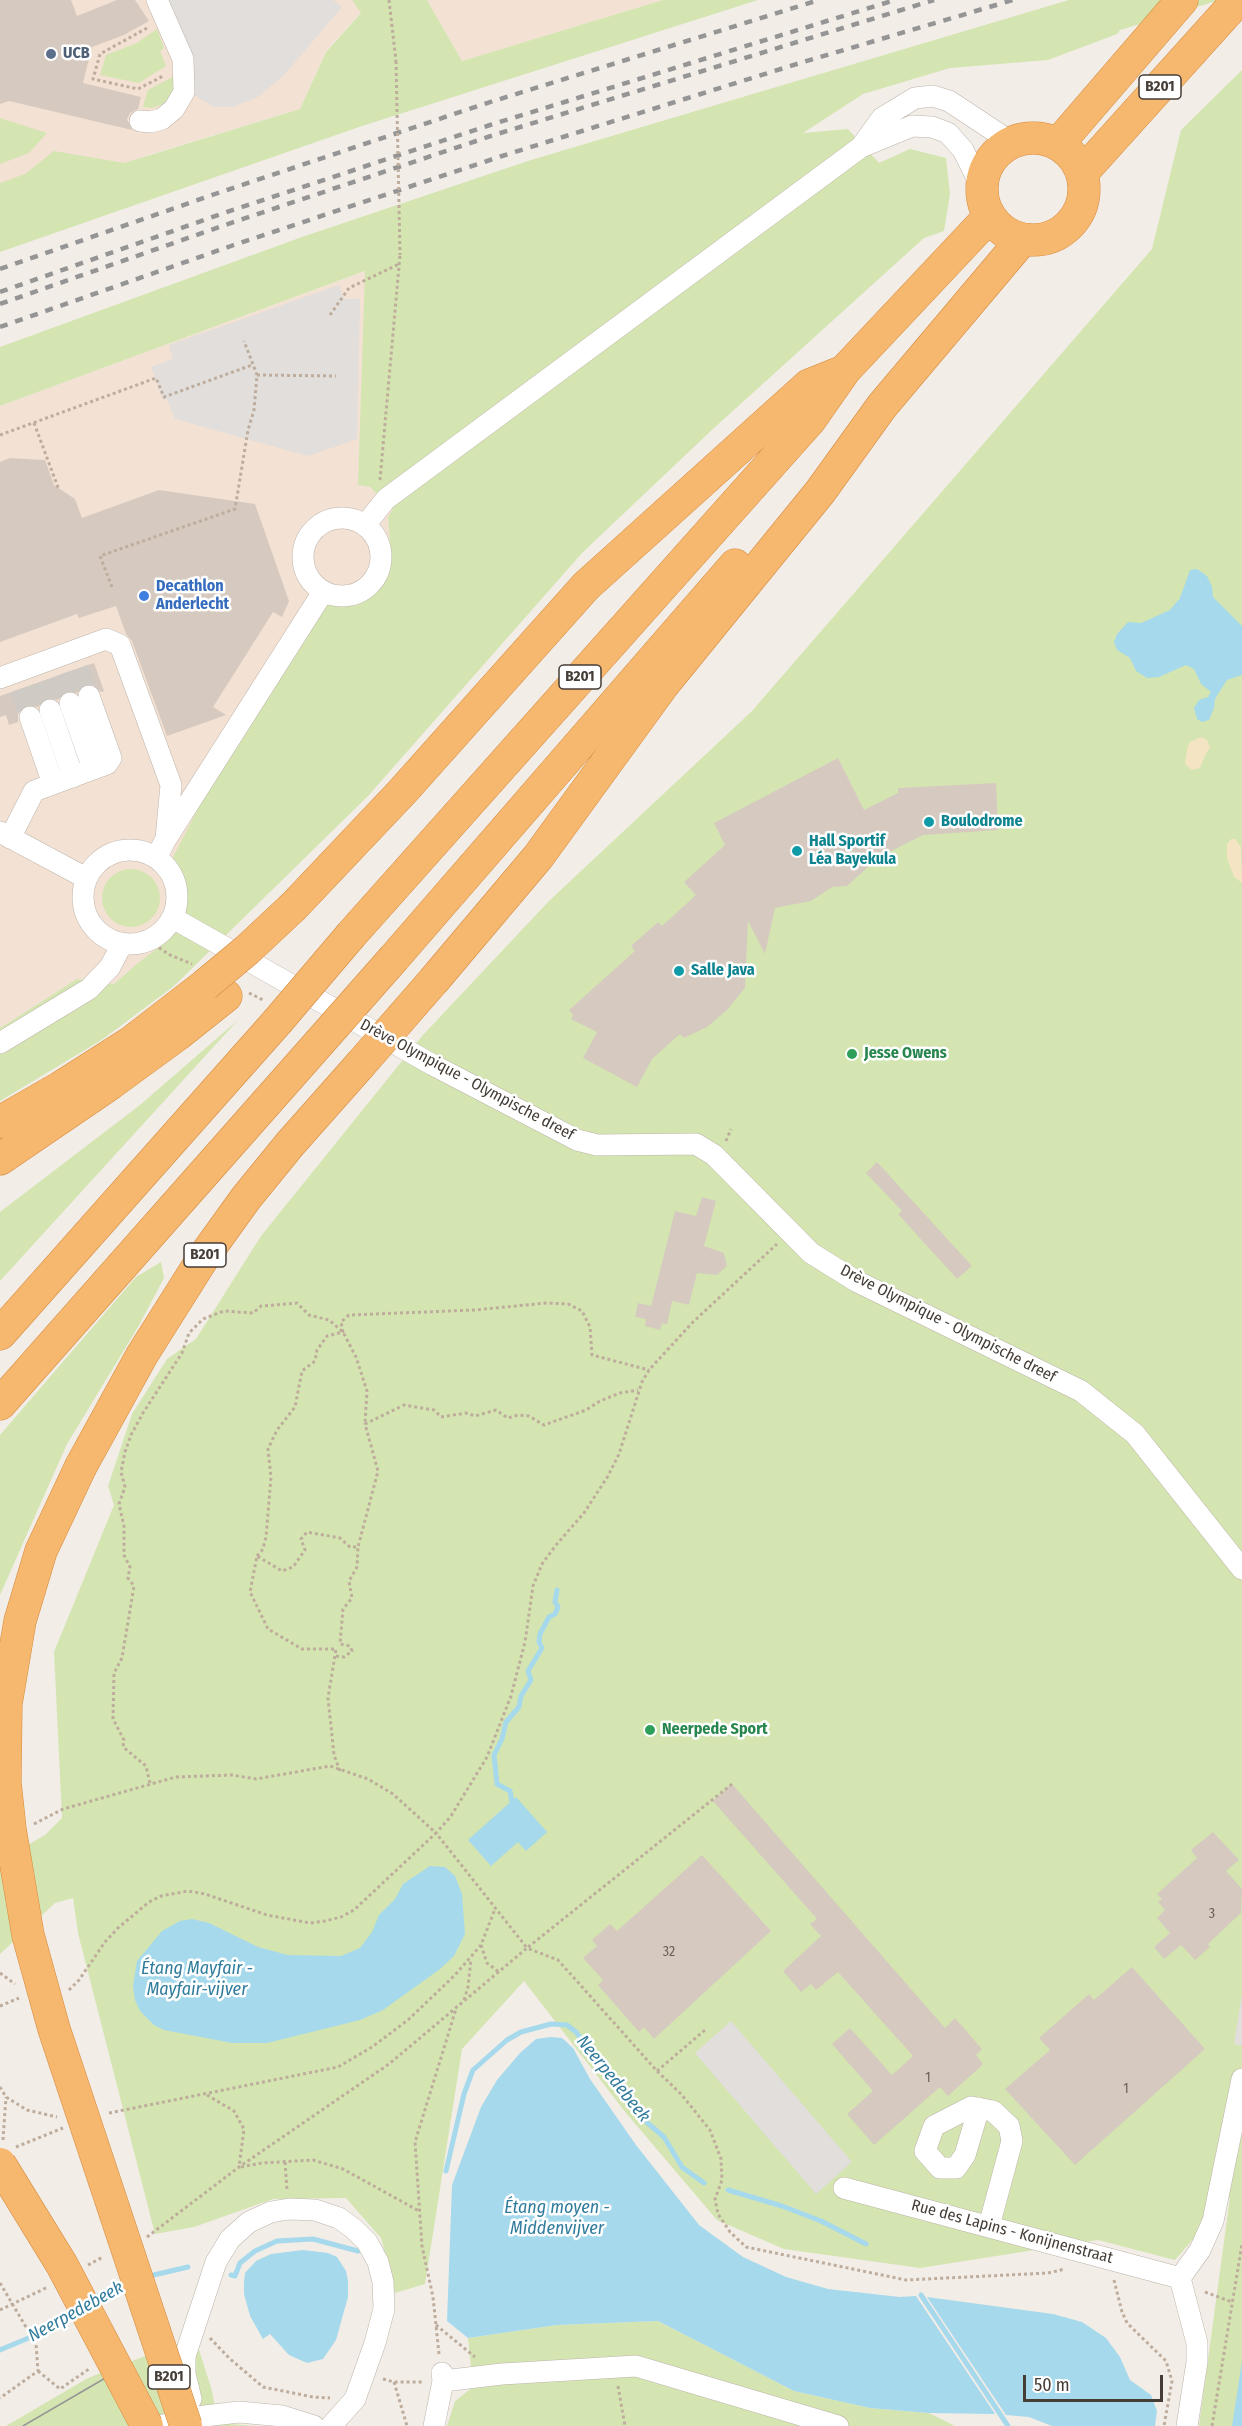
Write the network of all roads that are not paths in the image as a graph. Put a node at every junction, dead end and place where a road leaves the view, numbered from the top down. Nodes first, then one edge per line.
1 (1238, 0) edge
2 (1175, 8) edge
3 (161, 9) edge
4 (140, 121) dead end
5 (1011, 142) junction
6 (1058, 144) junction
7 (861, 147) junction
8 (1082, 173) junction
9 (981, 186) junction
10 (989, 217) junction
11 (1022, 240) junction
12 (845, 370) junction
13 (882, 406) junction
14 (366, 524) junction
15 (323, 592) junction
16 (42, 671) edge
17 (30, 717) tunnel mouth
18 (83, 773) junction
19 (53, 784) junction
20 (5, 835) edge
21 (166, 839) junction
22 (156, 858) junction
23 (86, 878) junction
24 (173, 918) junction
25 (122, 944) junction
26 (207, 982) junction
27 (0, 1043) edge
28 (0, 1122) edge
29 (0, 1159) edge
30 (0, 1334) edge
31 (0, 1404) edge
32 (1242, 1569) edge
33 (1242, 2079) edge
34 (979, 2109) dead end
35 (5, 2152) edge
36 (844, 2188) dead end
37 (989, 2226) junction
38 (1182, 2283) junction
39 (191, 2421) edge
40 (147, 2426) edge
41 (160, 2426) edge
42 (314, 2426) edge
43 (331, 2426) edge
44 (434, 2426) edge
45 (838, 2426) edge
46 (1187, 2426) edge

1 - 8 highway, B201
2 - 6 highway, B201
3 - 4 street
5 - 6 highway
5 - 7 street
5 - 9 highway
6 - 8 highway
7 - 9 street
7 - 14 street
8 - 11 highway
9 - 10 highway
10 - 11 highway
10 - 12 highway, B201
11 - 13 highway, B201
12 - 26 highway, B201
12 - 30 highway, B201, bridge
13 - 31 highway, B201, bridge
13 - 39 highway, B201, bridge
14 - 15 street
14 - 15 street
15 - 21 street
16 - 21 street
17 - 19 street
18 - 18 street
18 - 19 street
19 - 20 street
20 - 23 street
21 - 22 street
22 - 23 street
22 - 24 street
23 - 25 street
24 - 25 street
24 - 32 street, Drève Olympique - Olympische dreef
25 - 27 street
26 - 28 highway, B201
26 - 29 highway, B201
33 - 38 street
34 - 37 street
35 - 40 highway, bridge
36 - 37 street, Rue des Lapins - Konijnenstraat
37 - 38 street, Rue des Lapins - Konijnenstraat
38 - 46 street
39 - 41 street
39 - 42 street
39 - 43 street
44 - 45 street

